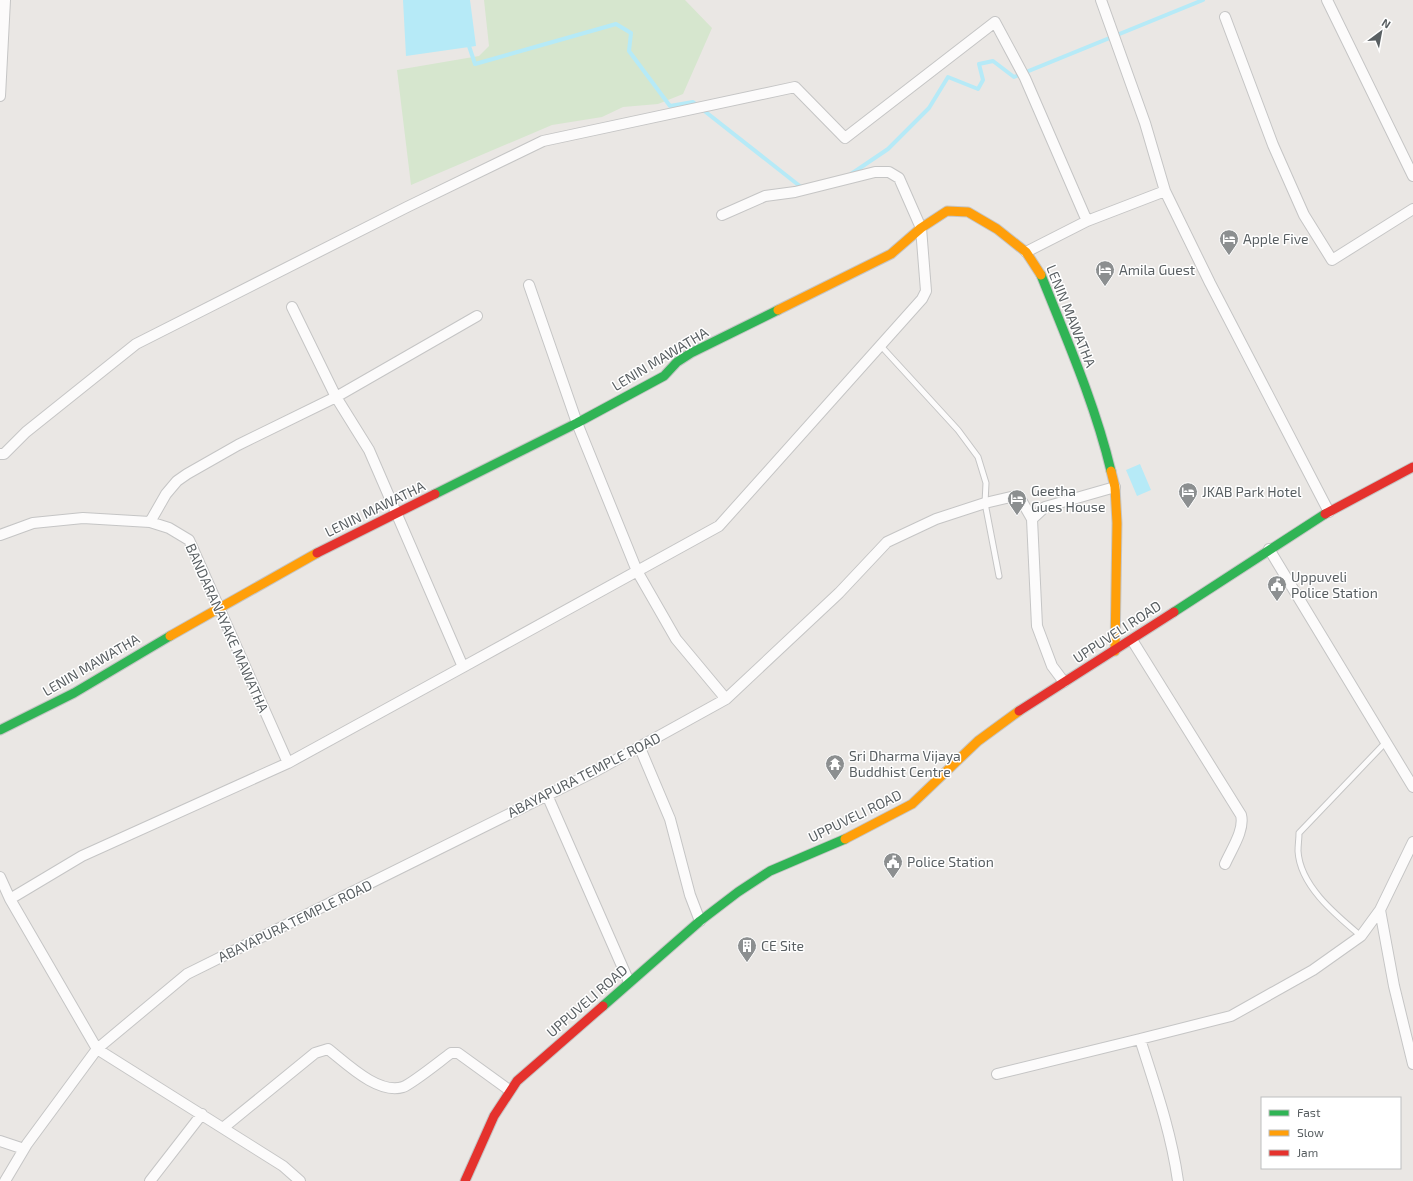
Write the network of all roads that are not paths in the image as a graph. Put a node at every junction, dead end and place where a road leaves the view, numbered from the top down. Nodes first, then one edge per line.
1 (5, 0) edge
2 (1101, 0) edge
3 (1327, 0) edge
4 (1225, 17) dead end
5 (0, 96) edge
6 (1413, 176) edge
7 (1165, 191) junction
8 (1413, 209) edge
9 (722, 215) dead end
10 (1087, 221) junction
11 (921, 228) junction
12 (1026, 252) junction
13 (529, 285) dead end
14 (292, 307) dead end
15 (477, 316) dead end
16 (881, 346) junction
17 (336, 397) junction
18 (577, 423) junction
19 (0, 454) edge
20 (1413, 467) edge
21 (1115, 487) junction
22 (985, 503) junction
23 (1329, 512) junction
24 (397, 515) junction
25 (1032, 519) junction
26 (150, 522) junction
27 (0, 535) edge
28 (1269, 549) junction
29 (637, 571) junction
30 (999, 576) dead end
31 (217, 608) junction
32 (1132, 640) junction
33 (1115, 651) junction
34 (463, 667) junction
35 (1064, 682) junction
36 (726, 699) junction
37 (0, 730) edge
38 (1386, 742) junction
39 (640, 748) junction
40 (288, 763) junction
41 (1413, 786) edge
42 (546, 795) junction
43 (1413, 842) edge
44 (1225, 864) dead end
45 (0, 877) edge
46 (10, 899) junction
47 (1380, 910) junction
48 (700, 921) junction
49 (1361, 936) junction
50 (629, 982) junction
51 (1140, 1038) junction
52 (96, 1049) junction
53 (1413, 1064) edge
54 (997, 1074) dead end
55 (509, 1090) junction
56 (202, 1114) junction
57 (223, 1128) junction
58 (0, 1141) edge
59 (24, 1149) junction
60 (5, 1181) edge
61 (150, 1181) edge
62 (300, 1181) edge
63 (465, 1181) edge
64 (1178, 1181) edge

1 - 5 street
2 - 7 street
3 - 6 street
4 - 8 street
7 - 10 street
7 - 23 street
9 - 11 street
10 - 12 street
10 - 19 street
11 - 12 street, LENIN MAWATHA
11 - 16 street
11 - 18 street, LENIN MAWATHA
12 - 21 street, LENIN MAWATHA
13 - 18 street
14 - 17 street
15 - 17 street
16 - 22 lane
16 - 29 street
17 - 24 street
17 - 26 street
18 - 24 street, LENIN MAWATHA
18 - 29 street
20 - 23 street, UPPUVELI ROAD
21 - 25 street
21 - 33 street, LENIN MAWATHA
22 - 25 street, ABAYAPURA TEMPLE ROAD
22 - 30 lane
22 - 36 street, ABAYAPURA TEMPLE ROAD
23 - 28 street, UPPUVELI ROAD
24 - 31 street, LENIN MAWATHA
24 - 34 street
25 - 35 street, ABAYAPURA TEMPLE ROAD
26 - 27 street, BANDARANAYAKE MAWATHA
26 - 31 street, BANDARANAYAKE MAWATHA
28 - 32 street, UPPUVELI ROAD
28 - 38 street
29 - 34 street
29 - 36 street
31 - 37 street, LENIN MAWATHA
31 - 40 street, BANDARANAYAKE MAWATHA
32 - 33 street, UPPUVELI ROAD
32 - 44 street
33 - 35 street, UPPUVELI ROAD
34 - 40 street
35 - 48 street, UPPUVELI ROAD
36 - 39 street, ABAYAPURA TEMPLE ROAD
38 - 41 street
38 - 49 lane
39 - 42 street, ABAYAPURA TEMPLE ROAD
39 - 48 street
40 - 46 street
42 - 50 street
42 - 52 street, ABAYAPURA TEMPLE ROAD
43 - 47 street
45 - 46 street
46 - 52 street
47 - 49 street
47 - 53 street
48 - 50 street, UPPUVELI ROAD
49 - 51 street
50 - 55 street, UPPUVELI ROAD
51 - 54 street
51 - 64 street
52 - 56 street
52 - 59 street, ABAYAPURA TEMPLE ROAD
55 - 57 street
55 - 63 street, UPPUVELI ROAD
56 - 57 street
56 - 61 street
57 - 62 street
58 - 59 street
59 - 60 street, ABAYAPURA TEMPLE ROAD

